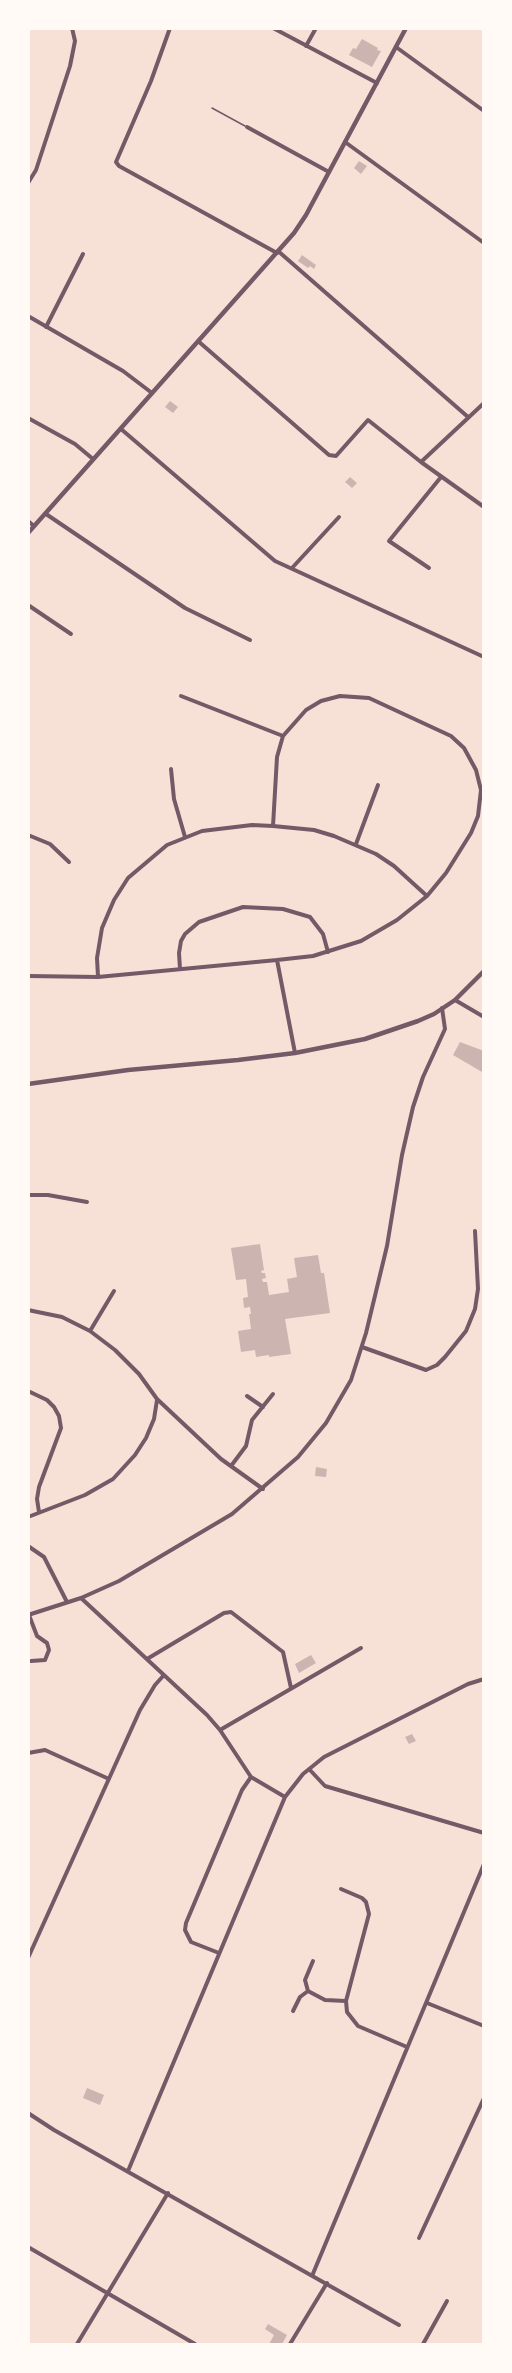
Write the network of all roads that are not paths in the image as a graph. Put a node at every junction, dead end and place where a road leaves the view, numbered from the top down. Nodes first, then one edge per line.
1 (72, 28) edge
2 (170, 28) edge
3 (273, 28) edge
4 (316, 28) edge
5 (406, 28) edge
6 (306, 46) junction
7 (396, 47) junction
8 (377, 84) junction
9 (212, 108) dead end
10 (483, 111) edge
11 (247, 127) joint
12 (345, 142) junction
13 (329, 172) junction
14 (28, 183) edge
15 (483, 243) edge
16 (278, 252) junction
17 (83, 254) dead end
18 (28, 316) edge
19 (46, 327) junction
20 (198, 341) junction
21 (152, 393) junction
22 (483, 403) edge
23 (468, 417) junction
24 (28, 418) edge
25 (121, 429) junction
26 (93, 459) junction
27 (420, 462) junction
28 (441, 477) junction
29 (483, 507) edge
30 (46, 514) junction
31 (339, 517) dead end
32 (28, 521) edge
33 (34, 526) junction
34 (28, 533) edge
35 (292, 568) junction
36 (429, 568) dead end
37 (28, 605) edge
38 (71, 634) dead end
39 (250, 640) dead end
40 (483, 657) edge
41 (181, 696) dead end
42 (283, 736) junction
43 (171, 769) dead end
44 (378, 785) dead end
45 (482, 789) edge
46 (273, 826) junction
47 (28, 835) edge
48 (185, 837) junction
49 (356, 844) junction
50 (69, 862) dead end
51 (427, 896) junction
52 (328, 952) junction
53 (277, 960) junction
54 (180, 969) junction
55 (483, 971) edge
56 (28, 976) edge
57 (98, 977) junction
58 (455, 1000) junction
59 (442, 1008) junction
60 (483, 1017) edge
61 (295, 1053) junction
62 (28, 1084) edge
63 (28, 1195) edge
64 (87, 1202) dead end
65 (475, 1231) dead end
66 (481, 1265) edge
67 (114, 1291) dead end
68 (28, 1310) edge
69 (90, 1331) junction
70 (362, 1347) junction
71 (28, 1391) edge
72 (273, 1394) dead end
73 (247, 1396) dead end
74 (157, 1399) junction
75 (263, 1407) junction
76 (231, 1466) junction
77 (263, 1489) junction
78 (39, 1512) junction
79 (28, 1517) edge
80 (28, 1546) edge
81 (81, 1598) junction
82 (67, 1602) junction
83 (29, 1615) edge
84 (361, 1648) dead end
85 (147, 1659) junction
86 (31, 1661) dead end
87 (164, 1675) junction
88 (483, 1679) edge
89 (291, 1688) junction
90 (220, 1730) junction
91 (28, 1753) edge
92 (309, 1769) junction
93 (251, 1777) junction
94 (109, 1779) junction
95 (285, 1797) junction
96 (483, 1833) edge
97 (483, 1864) edge
98 (341, 1889) dead end
99 (219, 1953) junction
100 (28, 1958) edge
101 (313, 1961) dead end
102 (308, 1990) junction
103 (346, 2001) junction
104 (427, 2003) junction
105 (293, 2011) dead end
106 (483, 2026) edge
107 (407, 2047) junction
108 (483, 2098) edge
109 (28, 2113) edge
110 (128, 2171) junction
111 (168, 2193) junction
112 (419, 2238) dead end
113 (28, 2247) edge
114 (312, 2276) junction
115 (327, 2283) junction
116 (107, 2293) junction
117 (447, 2301) dead end
118 (399, 2325) dead end
119 (77, 2344) edge
120 (195, 2344) edge
121 (290, 2344) edge
122 (423, 2344) edge

1 - 14 street
2 - 16 street
3 - 6 street
4 - 6 street
5 - 7 street
6 - 8 street
7 - 8 street
7 - 10 street
8 - 12 street
9 - 11 lane
11 - 13 street
12 - 13 street
12 - 15 street
13 - 16 street
16 - 20 street
16 - 23 street
17 - 19 street
18 - 19 street
19 - 21 street
20 - 21 street
20 - 27 street
21 - 25 street
22 - 23 street
23 - 27 street
24 - 26 street
25 - 26 street
25 - 35 street
26 - 30 street
27 - 28 street
28 - 29 street
28 - 36 street
30 - 33 street
30 - 39 street
31 - 35 street
32 - 33 street
33 - 34 street
35 - 40 street
37 - 38 street
41 - 42 street
42 - 45 street
42 - 46 street
43 - 48 street
44 - 49 street
45 - 51 street
46 - 48 street
46 - 49 street
47 - 50 street
48 - 57 street
49 - 51 street
51 - 52 street
52 - 53 street
52 - 54 street
53 - 54 street
53 - 61 street
54 - 57 street
55 - 58 street
56 - 57 street
58 - 59 street
58 - 60 street
59 - 61 street
59 - 70 street
61 - 62 street
63 - 64 street
65 - 66 street
66 - 70 street
67 - 69 street
68 - 69 street
69 - 74 street
70 - 77 street
71 - 78 street
72 - 75 street
73 - 75 street
74 - 76 street
74 - 78 street
75 - 76 street
76 - 77 street
77 - 81 street
78 - 79 street
80 - 82 street
81 - 82 street
81 - 85 street
82 - 83 street
83 - 86 street
84 - 89 street
85 - 87 street
85 - 89 street
87 - 90 street
87 - 94 street
88 - 92 street
89 - 90 street
90 - 93 street
91 - 94 street
92 - 95 street
92 - 96 street
93 - 95 street
93 - 99 street
94 - 100 street
95 - 99 street
97 - 104 street
98 - 103 street
99 - 110 street
101 - 102 street
102 - 103 street
102 - 105 street
103 - 107 street
104 - 106 street
104 - 107 street
107 - 114 street
108 - 112 street
109 - 110 street
110 - 111 street
111 - 114 street
111 - 116 street
113 - 116 street
114 - 115 street
115 - 118 street
115 - 121 street
116 - 119 street
116 - 120 street
117 - 122 street

